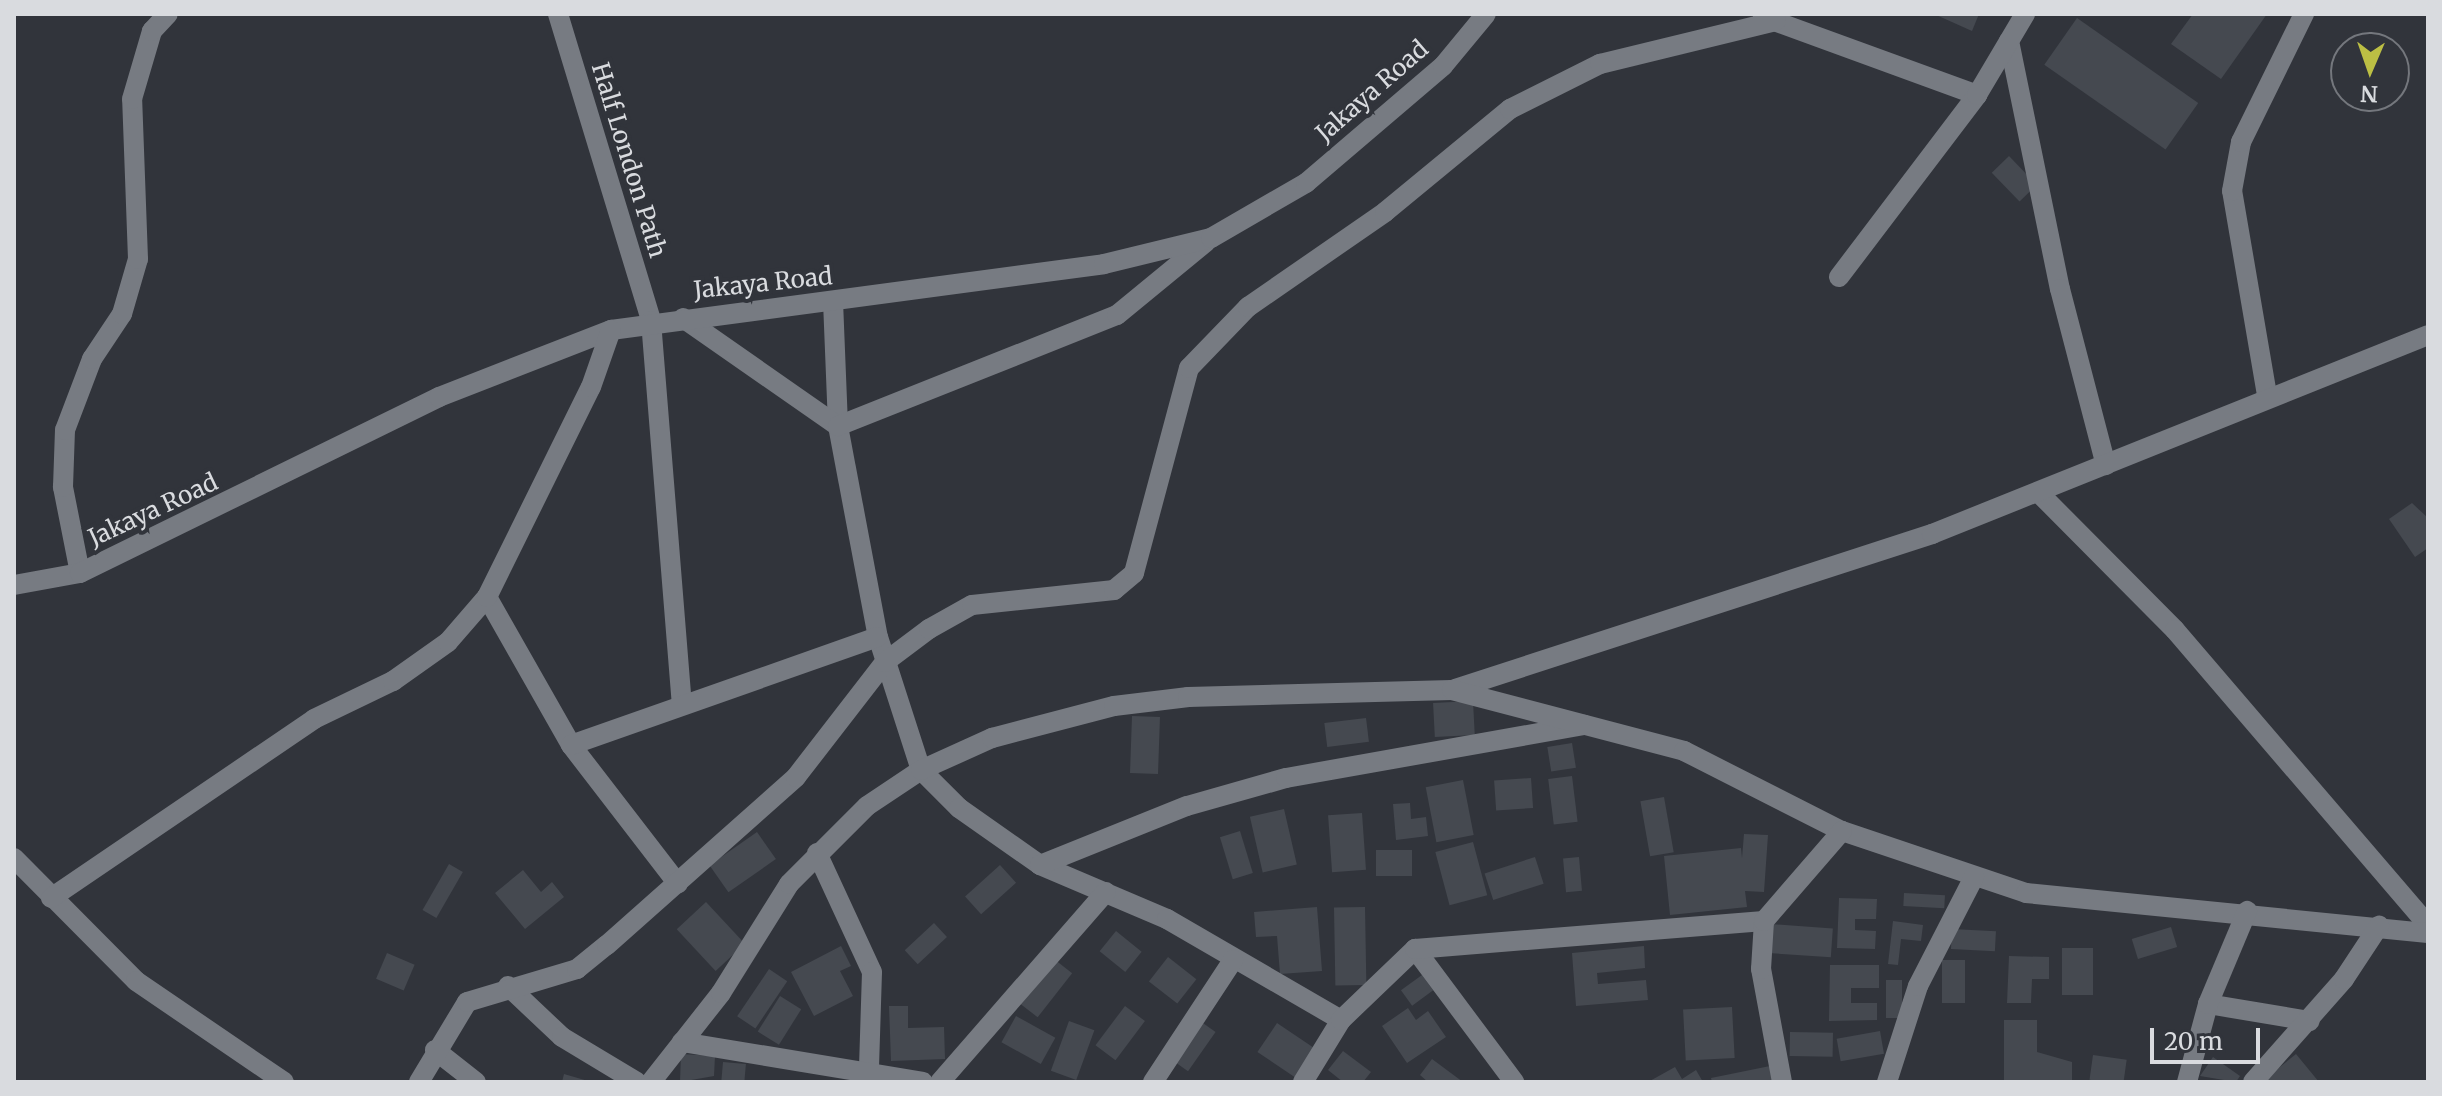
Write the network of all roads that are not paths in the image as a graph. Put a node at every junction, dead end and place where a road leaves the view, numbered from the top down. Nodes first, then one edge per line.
1 (168, 14) edge
2 (558, 14) edge
3 (1486, 14) edge
4 (1756, 14) edge
5 (2025, 14) edge
6 (2304, 14) edge
7 (1776, 21) junction
8 (2009, 41) junction
9 (1977, 95) junction
10 (1211, 238) junction
11 (1839, 277) dead end
12 (833, 301) junction
13 (683, 318) junction
14 (651, 321) junction
15 (611, 330) junction
16 (2428, 335) edge
17 (2267, 395) junction
18 (838, 426) junction
19 (2106, 465) junction
20 (2038, 492) junction
21 (80, 573) junction
22 (14, 585) edge
23 (487, 597) junction
24 (878, 637) junction
25 (885, 662) junction
26 (1452, 690) junction
27 (682, 705) junction
28 (1595, 723) junction
29 (571, 745) junction
30 (921, 770) junction
31 (1842, 831) junction
32 (817, 853) junction
33 (14, 858) edge
34 (1040, 865) junction
35 (1974, 877) junction
36 (678, 884) junction
37 (1106, 892) junction
38 (51, 898) junction
39 (2247, 911) junction
40 (1764, 921) junction
41 (2428, 925) edge
42 (2379, 926) junction
43 (2428, 933) edge
44 (1415, 949) junction
45 (1233, 960) junction
46 (508, 986) junction
47 (2208, 1004) junction
48 (1341, 1020) junction
49 (2310, 1021) junction
50 (682, 1042) junction
51 (435, 1050) junction
52 (869, 1069) junction
53 (284, 1082) edge
54 (419, 1082) edge
55 (476, 1082) edge
56 (637, 1082) edge
57 (651, 1082) edge
58 (923, 1082) edge
59 (940, 1082) edge
60 (1153, 1082) edge
61 (1303, 1082) edge
62 (1514, 1082) edge
63 (1782, 1082) edge
64 (1887, 1082) edge
65 (2187, 1082) edge
66 (2253, 1082) edge

1 - 21 street
2 - 14 street, Half London Path
3 - 10 street, Jakaya Road
4 - 7 street
5 - 8 street
6 - 17 street
7 - 9 street
7 - 25 street
8 - 9 street
8 - 19 street
9 - 11 street
10 - 12 street, Jakaya Road
10 - 18 street
12 - 13 street, Jakaya Road
12 - 18 street
13 - 14 street, Jakaya Road
13 - 18 street
14 - 15 street, Jakaya Road
14 - 27 street, Half London Path
15 - 21 street, Jakaya Road
15 - 23 street
16 - 17 street
17 - 19 street
18 - 24 street
19 - 20 street
20 - 26 street
20 - 41 street
21 - 22 street, Jakaya Road
23 - 29 street
23 - 38 street
24 - 25 street
24 - 27 street
25 - 30 street
25 - 36 street
26 - 28 street
26 - 30 street
27 - 29 street
28 - 31 street
28 - 34 street
29 - 36 street
30 - 32 street
30 - 34 street
31 - 35 street
31 - 40 street
32 - 50 street
32 - 52 street
33 - 38 street
34 - 37 street
35 - 39 street
35 - 64 street
36 - 46 street
37 - 45 street
37 - 59 street
38 - 53 street
39 - 42 street
39 - 47 street
40 - 44 street
40 - 63 street
42 - 43 street
42 - 49 street
44 - 48 street
44 - 62 street
45 - 48 street
45 - 60 street
46 - 51 street
46 - 56 street
47 - 49 street
47 - 65 street
48 - 61 street
49 - 66 street
50 - 52 street
50 - 57 street
51 - 54 street
51 - 55 street
52 - 58 street

